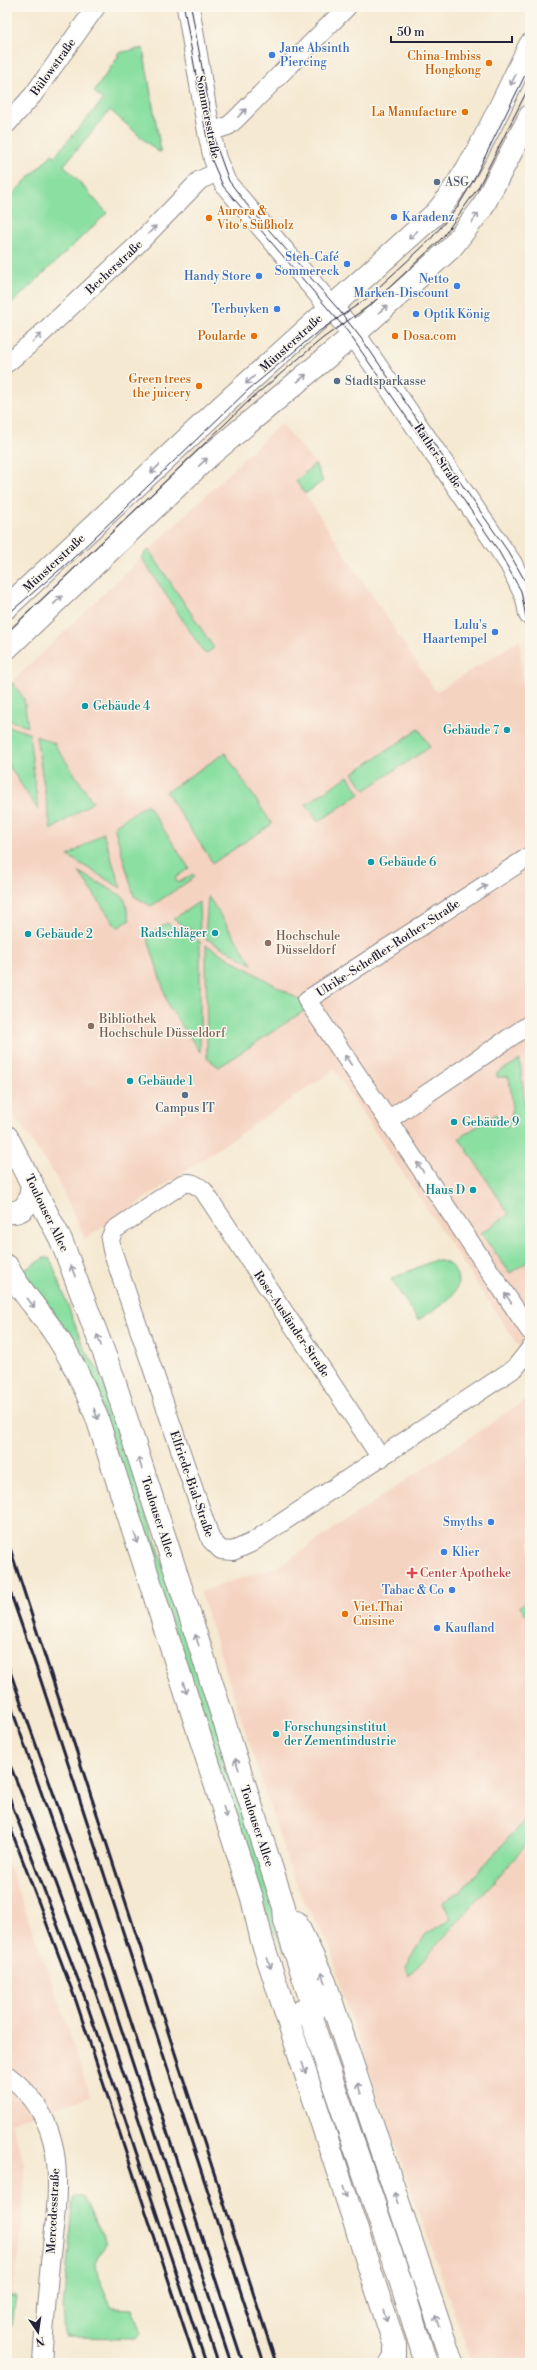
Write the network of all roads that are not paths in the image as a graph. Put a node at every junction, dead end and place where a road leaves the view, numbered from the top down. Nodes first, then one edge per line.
1 (96, 7) edge
2 (188, 7) edge
3 (347, 7) edge
4 (530, 45) edge
5 (530, 116) edge
6 (7, 124) edge
7 (209, 132) junction
8 (220, 171) junction
9 (330, 306) junction
10 (354, 334) junction
11 (7, 363) edge
12 (526, 583) edge
13 (7, 607) edge
14 (530, 614) edge
15 (7, 648) edge
16 (530, 856) edge
17 (530, 1024) edge
18 (388, 1120) junction
19 (7, 1137) edge
20 (32, 1183) junction
21 (203, 1190) joint
22 (7, 1212) edge
23 (7, 1266) edge
24 (530, 1331) edge
25 (530, 1349) edge
26 (380, 1458) junction
27 (252, 1898) junction
28 (284, 1907) junction
29 (312, 2021) junction
30 (7, 2075) edge
31 (393, 2359) edge
32 (451, 2361) edge
33 (42, 2363) edge
34 (426, 2363) edge

1 - 6 street, Bülowstraße
2 - 7 main road, Sommersstraße
7 -> 3 street
4 -> 9 main road, Münsterstraße
10 -> 5 main road
7 - 8 main road, Sommersstraße
8 - 9 main road, Sommersstraße
11 -> 8 street, Becherstraße
9 - 10 main road, Rather Straße
9 -> 13 main road, Münsterstraße
10 - 12 main road, Rather Straße
15 -> 10 main road
12 - 14 main road, Rather Straße
18 -> 16 street, Ulrike-Scheffler-Rother-Straße
17 - 18 street
24 -> 18 street, Ulrike-Scheffler-Rother-Straße
19 - 20 main road, Toulouser Allee
20 - 22 main road
28 -> 20 main road, Toulouser Allee
21 - 26 street, Rose-Ausländer-Straße
21 - 26 street, Elfriede-Bial-Straße
23 -> 27 main road
25 - 26 street, Elfriede-Bial-Straße
27 - 29 main road
27 -> 31 main road
28 - 29 main road
32 -> 28 main road
29 - 34 main road
30 - 33 street, Mercedesstraße

